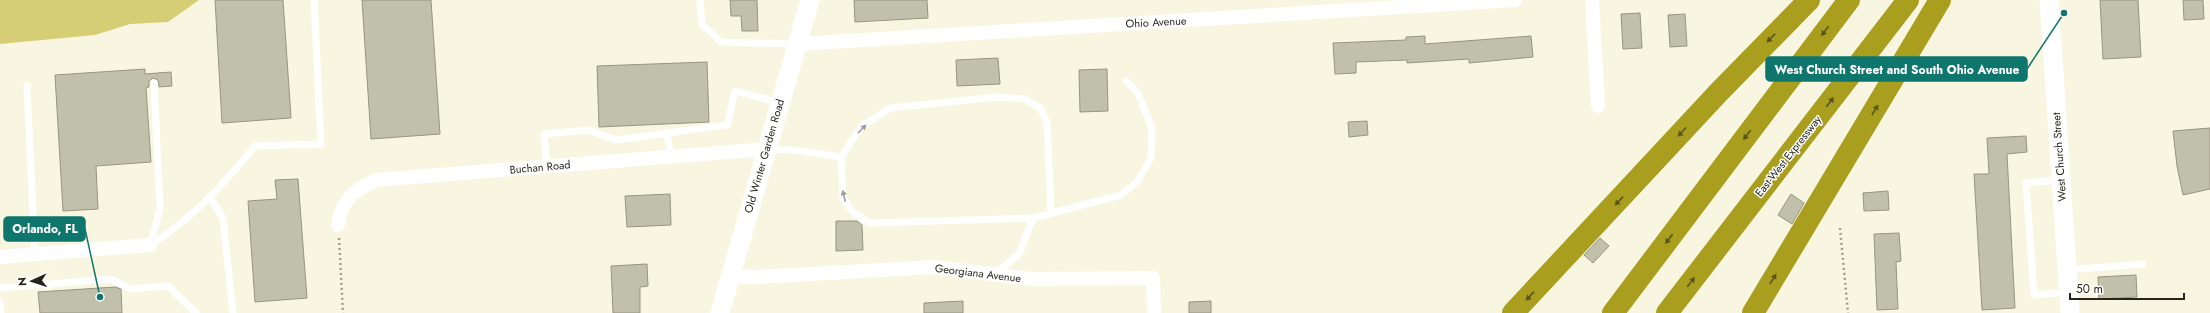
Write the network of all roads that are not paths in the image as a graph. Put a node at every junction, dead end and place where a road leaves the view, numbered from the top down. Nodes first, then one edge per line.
1 (314, 0) edge
2 (700, 0) edge
3 (810, 0) edge
4 (1515, 0) edge
5 (1592, 0) edge
6 (1808, 0) edge
7 (1849, 0) edge
8 (1908, 0) edge
9 (1940, 0) edge
10 (2049, 0) edge
11 (797, 44) junction
12 (1126, 81) dead end
13 (154, 83) dead end
14 (27, 86) dead end
15 (780, 103) junction
16 (1598, 106) dead end
17 (667, 133) junction
18 (766, 149) junction
19 (671, 157) junction
20 (841, 157) junction
21 (547, 167) junction
22 (2061, 180) junction
23 (209, 196) junction
24 (1051, 213) junction
25 (1033, 218) junction
26 (338, 225) road end
27 (150, 245) junction
28 (35, 255) junction
29 (0, 257) edge
30 (2143, 264) dead end
31 (2067, 270) junction
32 (994, 274) junction
33 (730, 276) junction
34 (0, 288) edge
35 (2069, 292) junction
36 (0, 303) edge
37 (1, 313) edge
38 (196, 313) edge
39 (233, 313) edge
40 (720, 313) edge
41 (1154, 313) edge
42 (1514, 313) edge
43 (1613, 313) edge
44 (1667, 313) edge
45 (1753, 313) edge
46 (2070, 313) edge

1 - 23 lane
2 - 11 lane
3 - 11 main road, Old Winter Garden Road
4 - 11 street, Ohio Avenue
5 - 16 street
6 -> 42 highway
7 -> 43 highway
44 -> 8 highway, East-West Expressway
45 -> 9 highway
10 - 22 main road, West Church Street
11 - 15 main road, Old Winter Garden Road
12 - 24 lane
13 - 27 lane
14 - 28 lane
15 - 17 lane
15 - 18 main road, Old Winter Garden Road
17 - 19 lane
17 - 21 lane
18 - 19 street, Buchan Road
18 - 20 lane
18 - 33 main road, Old Winter Garden Road
19 - 21 street, Buchan Road
20 -> 24 lane
25 -> 20 lane
21 - 26 street, Buchan Road
22 - 31 main road, West Church Street
22 - 35 lane
23 - 27 lane
23 - 39 lane
24 - 25 lane
25 - 32 lane
27 - 28 street
28 - 29 street
30 - 31 lane
31 - 35 main road, West Church Street
32 - 33 street, Georgiana Avenue
32 - 41 street, Georgiana Avenue
33 - 40 main road, Old Winter Garden Road
34 - 38 lane
35 - 46 main road, West Church Street
36 - 37 lane

